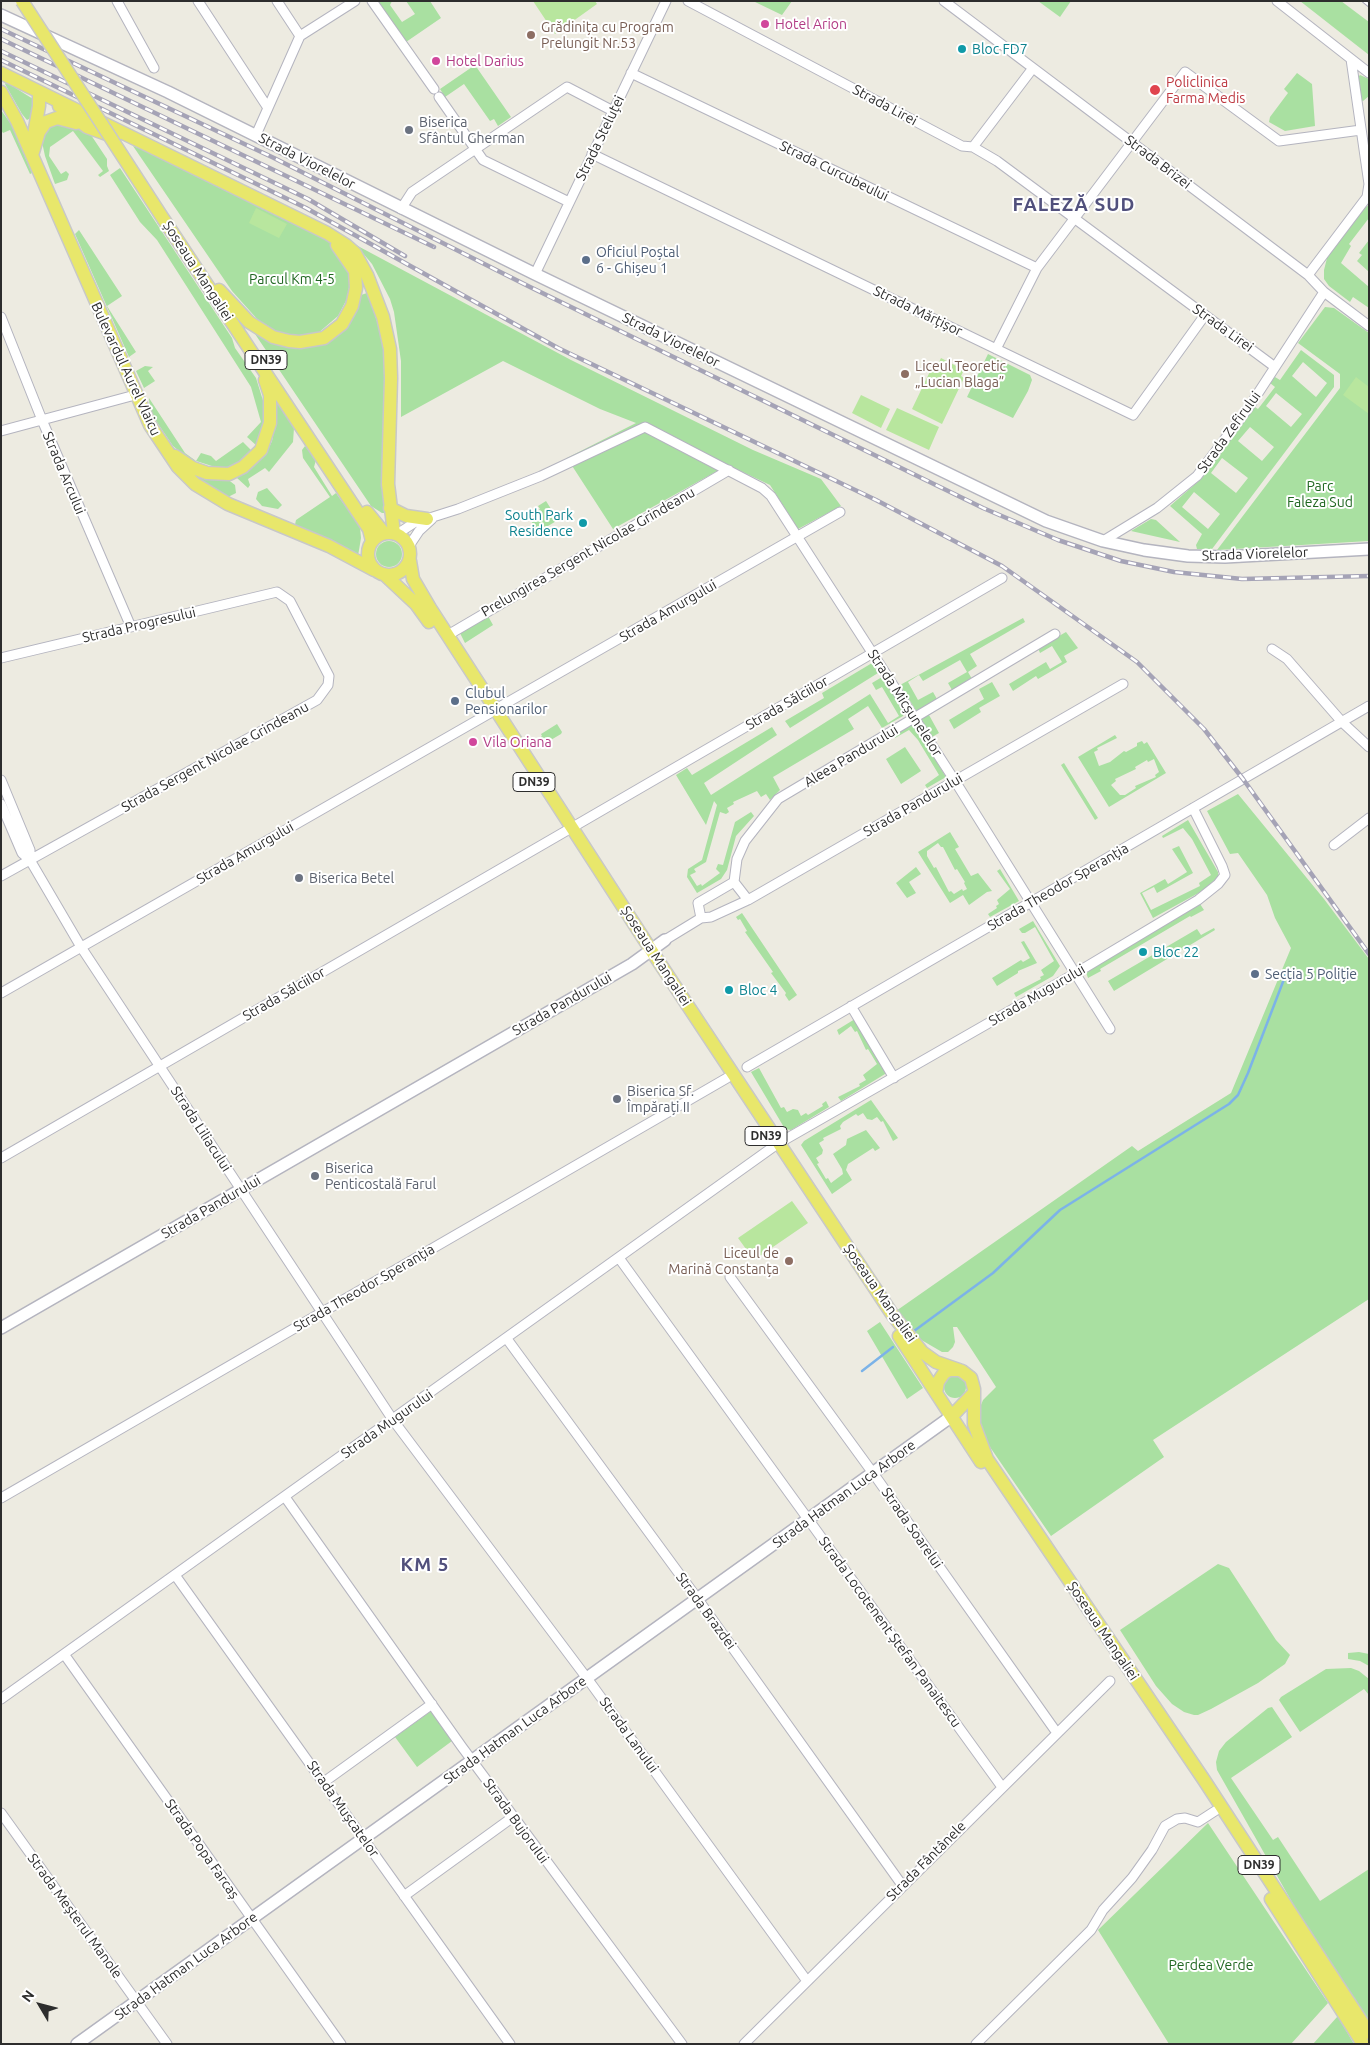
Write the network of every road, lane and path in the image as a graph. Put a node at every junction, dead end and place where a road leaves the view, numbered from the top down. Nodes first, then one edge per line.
1 (22, 1) edge
2 (31, 1) edge
3 (117, 1) edge
4 (198, 1) edge
5 (277, 1) edge
6 (355, 1) edge
7 (372, 1) edge
8 (666, 1) edge
9 (688, 1) edge
10 (944, 1) edge
11 (1277, 1) edge
12 (1, 15) edge
13 (300, 36) junction
14 (1351, 59) junction
15 (154, 68) dead end
16 (1033, 68) junction
17 (1369, 72) edge
18 (631, 73) junction
19 (2, 75) edge
20 (1, 92) edge
21 (39, 92) junction
22 (268, 108) junction
23 (613, 112) junction
24 (88, 128) junction
25 (1360, 130) junction
26 (256, 135) junction
27 (1132, 142) junction
28 (972, 147) junction
29 (476, 149) junction
30 (34, 152) junction
31 (167, 154) junction
32 (592, 154) junction
33 (36, 168) junction
34 (1369, 184) edge
35 (1368, 197) edge
36 (569, 202) junction
37 (401, 209) junction
38 (167, 218) junction
39 (1075, 218) junction
40 (327, 233) junction
41 (1037, 268) junction
42 (534, 274) junction
43 (1308, 275) junction
44 (357, 277) junction
45 (373, 289) junction
46 (218, 290) junction
47 (1324, 292) junction
48 (1205, 315) junction
49 (1, 317) edge
50 (1369, 326) edge
51 (996, 349) junction
52 (259, 363) junction
53 (1276, 367) junction
54 (135, 395) junction
55 (42, 420) junction
56 (1, 431) edge
57 (160, 443) junction
58 (729, 470) junction
59 (390, 508) junction
60 (840, 512) dead end
61 (430, 518) junction
62 (392, 533) junction
63 (797, 536) junction
64 (372, 541) junction
65 (1103, 541) junction
66 (409, 546) junction
67 (1369, 549) edge
68 (410, 561) junction
69 (380, 572) junction
70 (1002, 578) dead end
71 (277, 592) joint
72 (131, 627) junction
73 (1055, 634) dead end
74 (448, 635) junction
75 (1272, 649) dead end
76 (873, 653) junction
77 (1, 658) edge
78 (1123, 684) dead end
79 (1369, 706) edge
80 (493, 711) junction
81 (915, 718) junction
82 (1342, 722) junction
83 (1369, 748) edge
84 (1, 780) edge
85 (955, 781) junction
86 (1, 804) edge
87 (1193, 808) junction
88 (1369, 818) edge
89 (569, 829) junction
90 (1334, 845) dead end
91 (30, 860) junction
92 (1, 876) edge
93 (734, 882) junction
94 (748, 900) junction
95 (1031, 902) junction
96 (701, 918) junction
97 (665, 940) joint
98 (81, 947) junction
99 (649, 952) junction
100 (1076, 973) junction
101 (1, 993) edge
102 (851, 1006) junction
103 (1110, 1029) dead end
104 (159, 1066) junction
105 (747, 1067) dead end
106 (727, 1078) junction
107 (894, 1078) junction
108 (776, 1145) junction
109 (1, 1158) edge
110 (241, 1190) junction
111 (619, 1258) junction
112 (730, 1277) dead end
113 (322, 1312) junction
114 (1, 1328) edge
115 (506, 1339) junction
116 (962, 1371) junction
117 (936, 1392) junction
118 (972, 1395) junction
119 (952, 1416) junction
120 (393, 1420) junction
121 (873, 1473) junction
122 (285, 1497) junction
123 (1, 1498) edge
124 (808, 1519) junction
125 (175, 1575) junction
126 (697, 1598) junction
127 (64, 1654) junction
128 (587, 1678) junction
129 (1110, 1680) dead end
130 (1, 1699) edge
131 (432, 1704) junction
132 (1057, 1733) junction
133 (472, 1760) junction
134 (324, 1782) junction
135 (1002, 1787) junction
136 (1215, 1811) junction
137 (1, 1812) edge
138 (513, 1817) junction
139 (363, 1839) junction
140 (902, 1885) junction
141 (404, 1896) junction
142 (252, 1918) junction
143 (807, 1981) junction
144 (136, 2002) junction
145 (1369, 2033) edge
146 (77, 2044) edge
147 (167, 2044) edge
148 (341, 2044) edge
149 (510, 2044) edge
150 (682, 2044) edge
151 (744, 2044) edge
152 (976, 2044) edge
153 (1363, 2044) edge

1 - 38 main road, Șoseaua Mangaliei, bridge
2 - 38 main road, Șoseaua Mangaliei / DN39
3 - 15 street
4 - 22 street
5 - 13 street
6 - 13 street
7 - 29 street
8 - 18 street, Strada Steluței
9 - 28 street, Strada Lirei
10 - 16 street, Strada Brizei
11 - 14 street
12 - 26 street, Strada Viorelelor
13 - 22 street
14 - 17 street
14 - 25 street
16 - 27 street, Strada Brizei
16 - 28 street
18 - 23 street, Strada Steluței
18 - 41 street, Strada Curcubeului
19 - 21 main road
20 - 33 main road, Bulevardul Aurel Vlaicu
21 - 24 main road
21 - 30 main road
21 - 31 main road
22 - 26 street
23 - 29 street
23 - 32 street, Strada Steluței
24 - 30 main road
24 - 31 main road
25 - 27 street
25 - 34 street
26 - 37 street, Strada Viorelelor
27 - 39 street
27 - 43 street, Strada Brizei
28 - 39 street, Strada Lirei
29 - 36 street
29 - 37 street
30 - 33 main road
31 - 40 main road
32 - 36 street, Strada Steluței
32 - 51 street, Strada Mărțișor
33 - 54 main road, Bulevardul Aurel Vlaicu
34 - 35 street
35 - 43 street
36 - 42 street, Strada Steluței
37 - 42 street, Strada Viorelelor
38 - 46 main road, Șoseaua Mangaliei / DN39
38 - 52 main road, Șoseaua Mangaliei
39 - 41 street
39 - 48 street, Strada Lirei
40 - 44 main road
40 - 45 main road
41 - 51 street
42 - 65 street, Strada Viorelelor
43 - 47 street, Strada Brizei
44 - 45 main road
44 - 46 main road
45 - 59 main road
46 - 62 main road, Șoseaua Mangaliei / DN39
47 - 50 street, Strada Brizei
47 - 53 street, Strada Zefirului
48 - 51 street, Strada Mărțișor
48 - 53 street, Strada Lirei
49 - 55 street, Strada Arcului
52 - 57 main road
52 - 64 main road, Șoseaua Mangaliei
53 - 65 street, Strada Zefirului
54 - 55 street
54 - 57 main road, Bulevardul Aurel Vlaicu
55 - 56 street
55 - 72 street, Strada Arcului
57 - 69 main road, Bulevardul Aurel Vlaicu
58 - 61 street, Strada Micșunelelor
58 - 63 street, Strada Micșunelelor
58 - 74 street, Prelungirea Sergent Nicolae Grindeanu
59 - 61 main road
59 - 62 main road
60 - 63 street, Strada Amurgului
61 - 62 street
61 - 66 street
62 - 64 main road
62 - 66 main road, DN39
63 - 76 street, Strada Micșunelelor
63 - 80 street, Strada Amurgului
64 - 69 main road
65 - 67 street, Strada Viorelelor
66 - 68 main road, DN39
68 - 69 main road
68 - 74 main road, Șoseaua Mangaliei / DN39
69 - 80 main road, Șoseaua Mangaliei / DN39
70 - 76 street, Strada Sălciilor
71 - 72 street, Strada Progresului
71 - 91 street, Strada Sergent Nicolae Grindeanu
72 - 77 street, Strada Progresului
73 - 81 street, Aleea Pandurului
74 - 80 main road, Șoseaua Mangaliei / DN39
75 - 82 street
76 - 81 street, Strada Micșunelelor
76 - 89 street, Strada Sălciilor
78 - 85 street, Strada Pandurului
79 - 82 street, Strada Theodor Speranția
80 - 89 main road, Șoseaua Mangaliei / DN39
80 - 98 street, Strada Amurgului
81 - 85 street, Strada Micșunelelor
81 - 93 street, Aleea Pandurului
82 - 83 street
82 - 87 street, Strada Theodor Speranția
84 - 91 street
85 - 94 street, Strada Pandurului
85 - 95 street, Strada Micșunelelor
86 - 91 street
87 - 95 street, Strada Theodor Speranția
87 - 100 street, Strada Mugurului
88 - 90 street
89 - 99 main road, Șoseaua Mangaliei / DN39
89 - 104 street, Strada Sălciilor
91 - 92 street, Strada Sergent Nicolae Grindeanu
91 - 98 street, Strada Liliacului
93 - 94 street
93 - 96 street
94 - 96 street, Strada Pandurului
95 - 100 street, Strada Micșunelelor
95 - 102 street, Strada Theodor Speranția
96 - 97 street, Strada Pandurului
97 - 99 street, Strada Pandurului
98 - 101 street, Strada Amurgului
98 - 104 street, Strada Liliacului
99 - 106 main road, Șoseaua Mangaliei / DN39
99 - 108 main road, Șoseaua Mangaliei / DN39
99 - 110 street, Strada Pandurului
100 - 103 street, Strada Micșunelelor
100 - 107 street, Strada Mugurului
102 - 105 street, Strada Theodor Speranția
102 - 107 street
104 - 109 street, Strada Sălciilor
104 - 110 street, Strada Liliacului
106 - 108 main road, Șoseaua Mangaliei / DN39
106 - 113 street, Strada Theodor Speranția
107 - 108 street, Strada Mugurului
108 - 111 street, Strada Mugurului
108 - 116 main road, Șoseaua Mangaliei / DN39
108 - 117 main road, Șoseaua Mangaliei / DN39
110 - 113 street, Strada Liliacului
110 - 114 street, Strada Pandurului
111 - 115 street, Strada Mugurului
111 - 124 street, Strada Locotenent Ștefan Panaitescu
112 - 121 street, Strada Soarelui
113 - 120 street, Strada Liliacului
113 - 123 street, Strada Theodor Speranția
115 - 120 street, Strada Mugurului
115 - 126 street, Strada Brazdei
116 - 117 main road
116 - 118 main road, Șoseaua Mangaliei / DN39
117 - 119 main road, Șoseaua Mangaliei / DN39
118 - 119 main road
118 - 145 main road, Șoseaua Mangaliei / DN39
119 - 121 street, Strada Hatman Luca Arbore
119 - 136 main road, Șoseaua Mangaliei / DN39
120 - 122 street, Strada Mugurului
120 - 128 street, Strada Lanului
121 - 124 street, Strada Hatman Luca Arbore
121 - 132 street, Strada Soarelui
122 - 125 street, Strada Mugurului
122 - 131 street, Strada Bujorului
124 - 126 street, Strada Hatman Luca Arbore
124 - 135 street, Strada Locotenent Ștefan Panaitescu
125 - 127 street, Strada Mugurului
125 - 134 street, Strada Mușcatelor
126 - 128 street, Strada Hatman Luca Arbore
126 - 140 street, Strada Brazdei
127 - 130 street, Strada Mugurului
127 - 142 street, Strada Popa Farcaș
128 - 133 street, Strada Hatman Luca Arbore
128 - 143 street, Strada Lanului
129 - 132 street, Strada Fântânele
131 - 133 street, Strada Bujorului
131 - 134 street
132 - 135 street, Strada Fântânele
133 - 138 street, Strada Bujorului
133 - 139 street, Strada Hatman Luca Arbore
134 - 139 street, Strada Mușcatelor
135 - 140 street, Strada Fântânele
136 - 152 street
136 - 153 main road, Șoseaua Mangaliei / DN39
137 - 144 street, Strada Meșterul Manole
138 - 141 street
138 - 150 street, Strada Bujorului
139 - 141 street, Strada Mușcatelor
139 - 142 street, Strada Hatman Luca Arbore
140 - 143 street, Strada Fântânele
141 - 149 street, Strada Mușcatelor
142 - 144 street, Strada Hatman Luca Arbore
142 - 148 street, Strada Popa Farcaș
143 - 151 street, Strada Fântânele
144 - 146 street, Strada Hatman Luca Arbore
144 - 147 street, Strada Meșterul Manole

